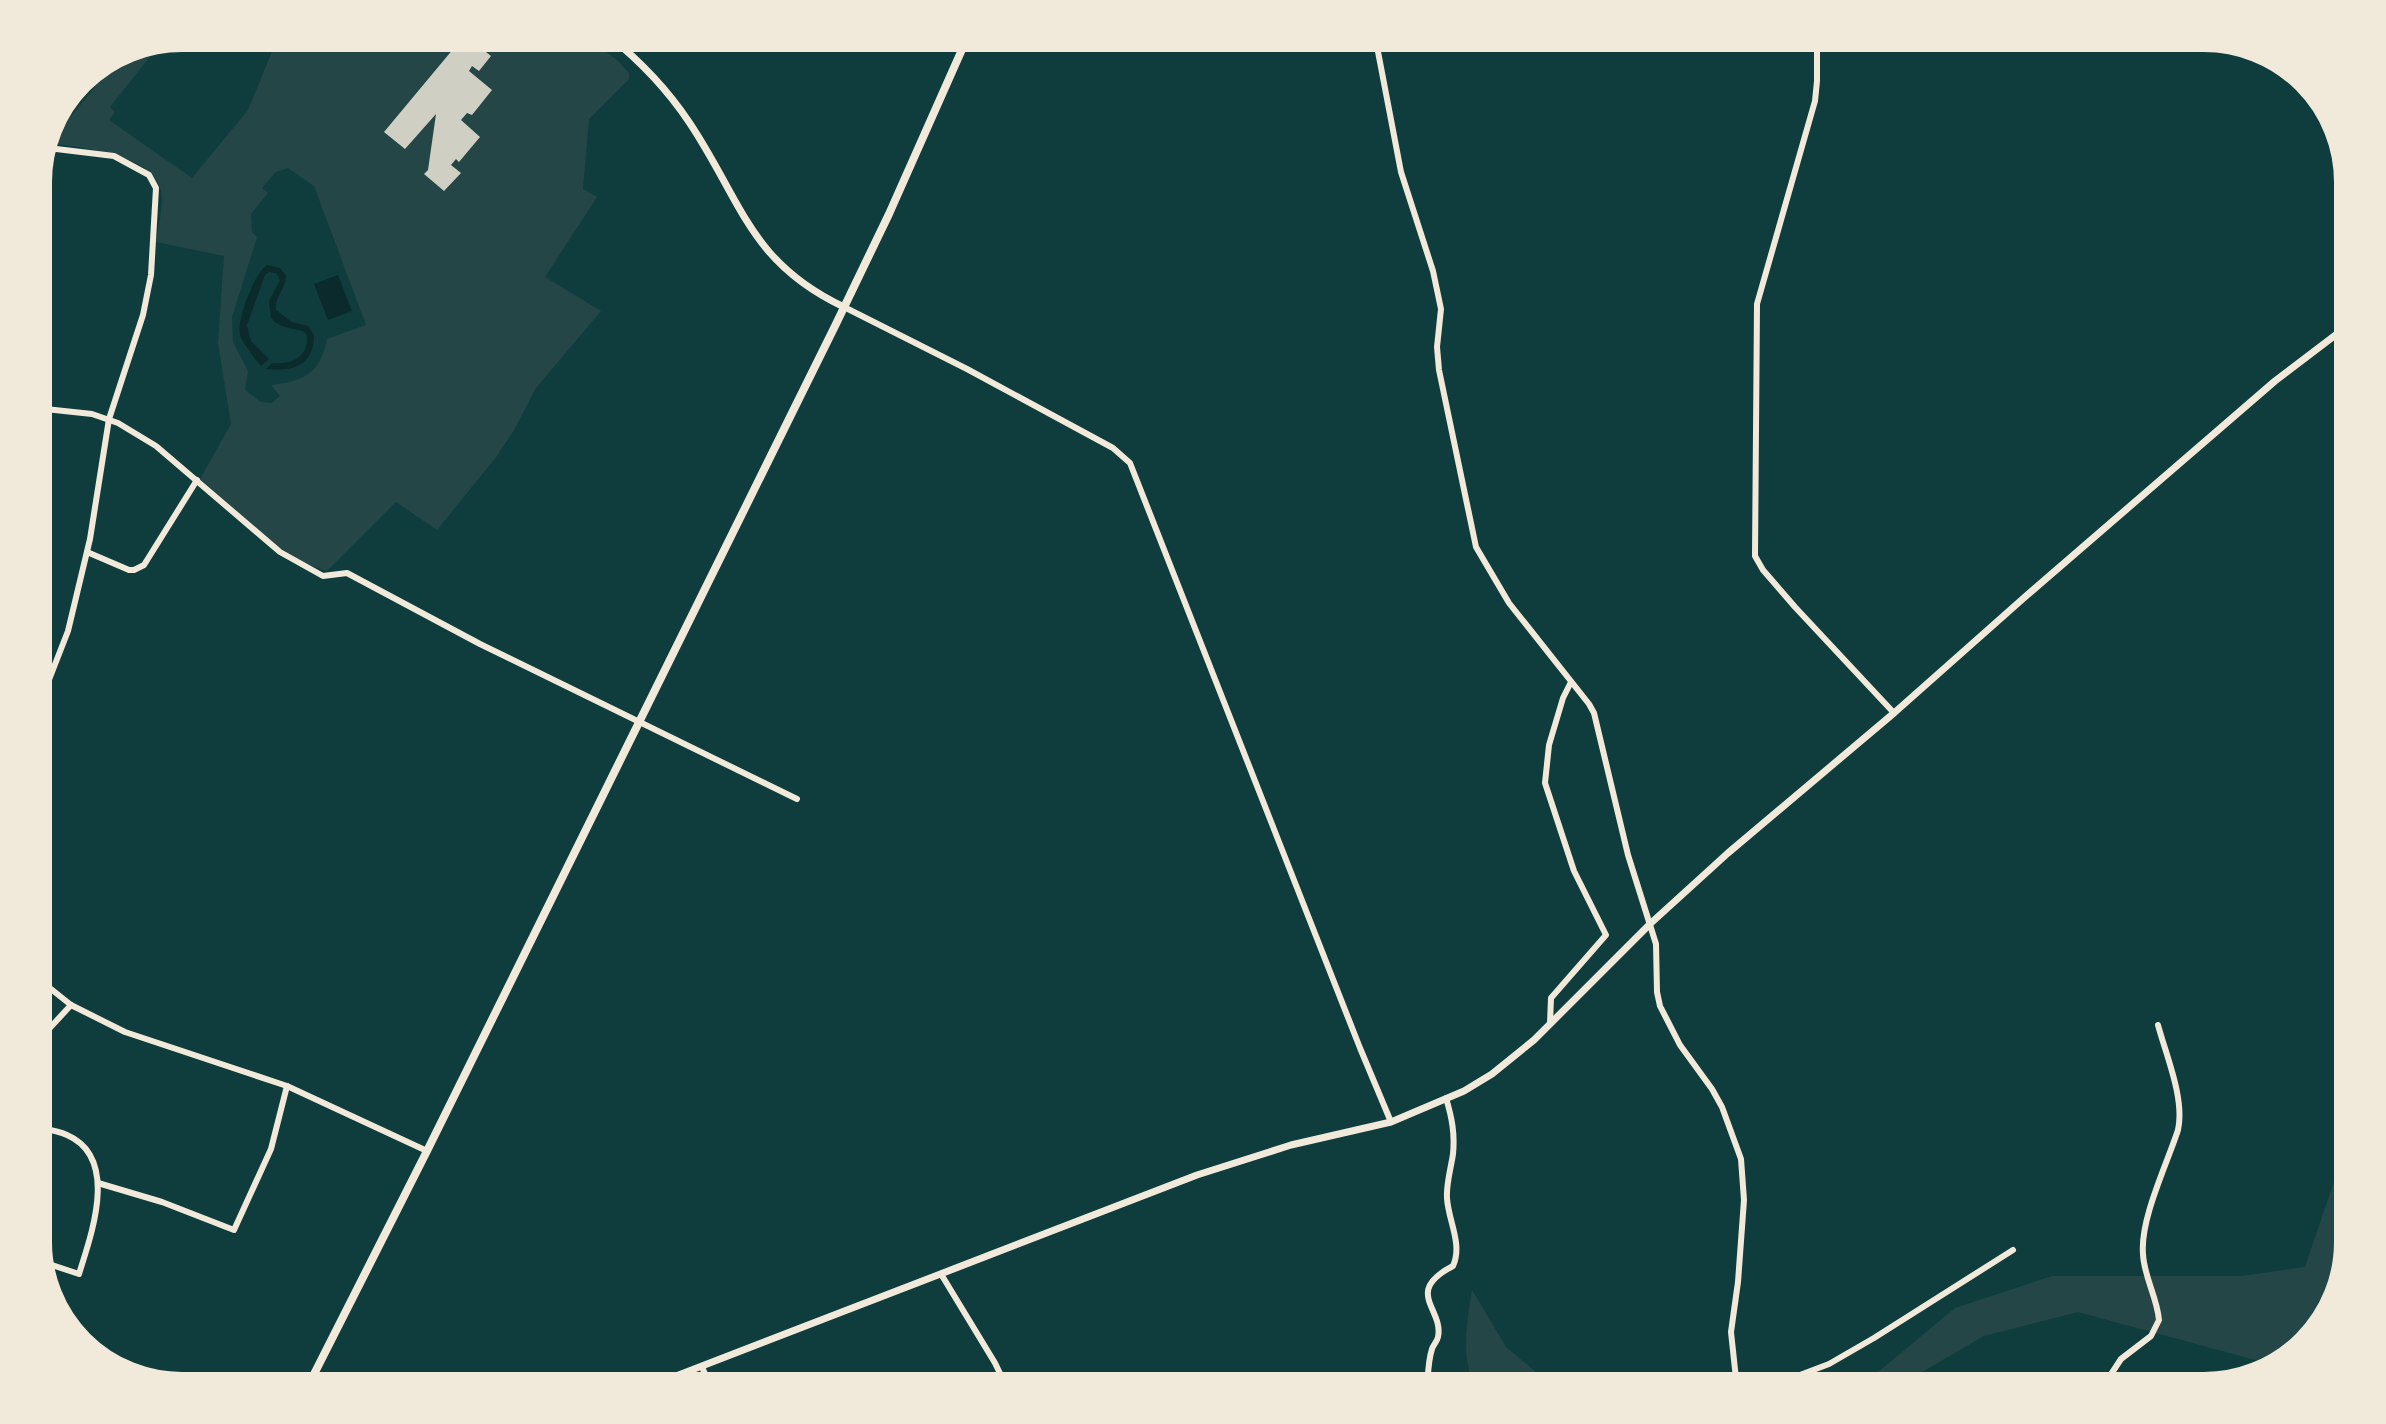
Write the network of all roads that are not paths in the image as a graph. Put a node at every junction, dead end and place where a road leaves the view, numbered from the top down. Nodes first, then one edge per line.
1 (625, 50) edge
2 (962, 50) edge
3 (1378, 50) edge
4 (1817, 50) edge
5 (55, 149) edge
6 (844, 307) junction
7 (2336, 335) edge
8 (50, 409) edge
9 (109, 419) junction
10 (197, 480) junction
11 (87, 552) junction
12 (50, 677) edge
13 (1571, 682) junction
14 (1894, 713) junction
15 (639, 721) junction
16 (797, 799) dead end
17 (1651, 923) junction
18 (50, 988) edge
19 (71, 1005) junction
20 (1550, 1023) junction
21 (2158, 1025) dead end
22 (50, 1028) edge
23 (287, 1086) junction
24 (1446, 1098) junction
25 (1391, 1122) junction
26 (50, 1130) edge
27 (427, 1151) junction
28 (98, 1183) junction
29 (2013, 1250) dead end
30 (53, 1265) edge
31 (941, 1274) junction
32 (702, 1367) junction
33 (314, 1374) edge
34 (683, 1374) edge
35 (705, 1374) edge
36 (1000, 1374) edge
37 (1429, 1374) edge
38 (1736, 1374) edge
39 (1803, 1374) edge
40 (2111, 1374) edge

1 - 6 street
2 - 6 main road
3 - 13 street
4 - 14 street
5 - 9 street
6 - 15 main road
6 - 25 street
7 - 14 street
8 - 9 street
9 - 10 street
9 - 11 street
10 - 11 street
10 - 15 street
11 - 12 street
13 - 17 street
13 - 20 street
14 - 17 street
15 - 16 street
15 - 27 main road
17 - 20 street
17 - 38 street
18 - 19 street
19 - 22 street
19 - 23 street
20 - 24 street
21 - 40 street
23 - 27 street
23 - 28 street
24 - 25 street
24 - 37 street
25 - 31 street
26 - 28 street
27 - 33 main road
28 - 30 street
29 - 39 street
31 - 32 street
31 - 36 street
32 - 34 street
32 - 35 street

